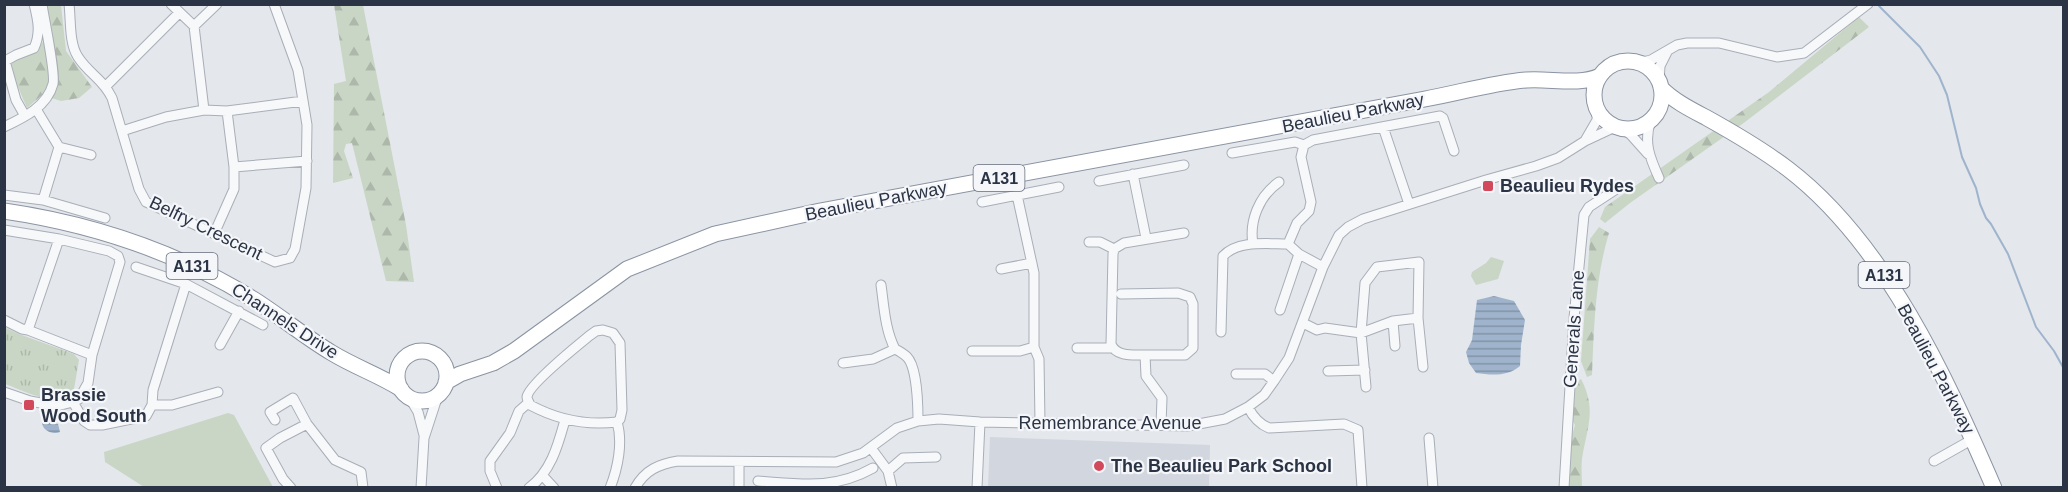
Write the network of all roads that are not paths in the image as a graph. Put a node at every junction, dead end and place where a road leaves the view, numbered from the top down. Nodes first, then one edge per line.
1 (34, 4) edge
2 (42, 4) edge
3 (69, 4) edge
4 (171, 4) edge
5 (217, 4) edge
6 (274, 4) edge
7 (1868, 4) edge
8 (179, 13) junction
9 (194, 26) junction
10 (1668, 50) junction
11 (5, 61) edge
12 (1638, 63) junction
13 (1600, 76) junction
14 (1546, 79) junction
15 (1660, 85) junction
16 (106, 86) junction
17 (303, 101) junction
18 (1596, 106) junction
19 (36, 109) junction
20 (204, 111) junction
21 (227, 111) junction
22 (25, 116) junction
23 (1653, 118) junction
24 (1707, 118) junction
25 (4, 127) edge
26 (1383, 127) junction
27 (1619, 128) junction
28 (122, 131) junction
29 (1585, 141) junction
30 (1304, 145) junction
31 (59, 147) junction
32 (1454, 152) dead end
33 (1232, 153) dead end
34 (91, 155) dead end
35 (1649, 156) junction
36 (307, 161) junction
37 (1184, 165) dead end
38 (234, 167) junction
39 (1133, 174) junction
40 (1659, 178) dead end
41 (1099, 181) dead end
42 (1279, 182) dead end
43 (1059, 187) dead end
44 (1618, 188) dead end
45 (4, 195) edge
46 (1017, 195) junction
47 (43, 200) junction
48 (981, 202) dead end
49 (1409, 204) junction
50 (4, 211) edge
51 (105, 218) dead end
52 (4, 230) edge
53 (1184, 233) dead end
54 (214, 234) junction
55 (1146, 238) junction
56 (59, 239) junction
57 (1089, 242) dead end
58 (1253, 244) junction
59 (1288, 244) junction
60 (1114, 249) junction
61 (1299, 254) junction
62 (1032, 263) junction
63 (136, 267) dead end
64 (1323, 267) junction
65 (1001, 269) dead end
66 (186, 284) junction
67 (881, 285) dead end
68 (1121, 294) dead end
69 (1280, 310) dead end
70 (239, 311) junction
71 (1418, 318) junction
72 (4, 320) edge
73 (1393, 321) junction
74 (1303, 323) junction
75 (263, 325) dead end
76 (28, 330) junction
77 (1221, 332) dead end
78 (1362, 333) junction
79 (220, 345) dead end
80 (1395, 346) dead end
81 (1034, 347) junction
82 (1077, 348) dead end
83 (1112, 348) junction
84 (895, 349) junction
85 (972, 351) dead end
86 (92, 355) junction
87 (1145, 355) junction
88 (440, 358) junction
89 (403, 360) junction
90 (843, 363) dead end
91 (486, 365) junction
92 (361, 367) junction
93 (1423, 367) dead end
94 (1365, 370) junction
95 (1328, 371) dead end
96 (1236, 374) dead end
97 (1274, 381) junction
98 (1366, 387) dead end
99 (442, 388) junction
100 (4, 392) edge
101 (218, 392) dead end
102 (405, 393) junction
103 (73, 402) junction
104 (528, 403) junction
105 (152, 405) junction
106 (1248, 407) junction
107 (275, 420) dead end
108 (565, 420) junction
109 (918, 421) junction
110 (617, 422) junction
111 (980, 422) junction
112 (1040, 423) junction
113 (307, 424) junction
114 (1161, 426) junction
115 (424, 438) junction
116 (1429, 438) dead end
117 (1973, 439) junction
118 (871, 448) junction
119 (936, 457) dead end
120 (739, 462) junction
121 (1934, 462) dead end
122 (873, 468) dead end
123 (888, 471) junction
124 (543, 476) junction
125 (758, 481) dead end
126 (816, 486) edge
127 (291, 488) edge
128 (363, 488) edge
129 (421, 488) edge
130 (497, 488) edge
131 (529, 488) edge
132 (554, 488) edge
133 (610, 488) edge
134 (635, 488) edge
135 (739, 488) edge
136 (892, 488) edge
137 (977, 488) edge
138 (1362, 488) edge
139 (1433, 488) edge
140 (1564, 488) edge
141 (1994, 488) edge

1 - 11 street
2 - 19 street
3 - 16 street, Belfry Crescent
4 - 8 street
5 - 9 street
6 - 17 street, Belfry Crescent
7 - 10 street
8 - 9 street
8 - 16 street
9 - 20 street
10 - 12 street
10 - 15 street
11 - 22 street
12 - 13 highway
12 - 15 highway
13 - 14 highway, Beaulieu Parkway / A131
13 - 18 highway
14 - 18 highway, Beaulieu Parkway / A131
14 - 91 highway, Beaulieu Parkway / A131
15 - 23 highway
15 - 24 highway, Beaulieu Parkway / A131
16 - 28 street, Belfry Crescent
17 - 21 street
17 - 36 street, Belfry Crescent
18 - 27 highway
18 - 29 street
19 - 22 street
19 - 31 street
20 - 21 street
20 - 28 street
21 - 38 street
22 - 25 street
23 - 24 highway, Beaulieu Parkway / A131
23 - 27 highway
23 - 35 street
24 - 117 highway, Beaulieu Parkway / A131
26 - 30 street
26 - 32 street
26 - 49 street
27 - 29 street, Remembrance Avenue
27 - 35 street
28 - 54 street, Belfry Crescent
29 - 49 street, Remembrance Avenue
30 - 33 street
30 - 59 street
31 - 34 street
31 - 47 street
35 - 40 street
36 - 38 street
36 - 54 street, Belfry Crescent
37 - 39 street
38 - 54 street
39 - 41 street
39 - 55 street
42 - 58 street
43 - 46 street
44 - 140 street, Generals Lane
45 - 47 street
46 - 48 street
46 - 62 street
47 - 51 street
49 - 64 street, Remembrance Avenue
50 - 92 highway, Channels Drive / A131
52 - 56 street
53 - 55 street
55 - 60 street
56 - 76 street
56 - 86 street
57 - 60 street
58 - 59 street
58 - 77 street
59 - 61 street
60 - 83 street
61 - 64 street
61 - 69 street
62 - 65 street
62 - 81 street
63 - 66 street
64 - 74 street, Remembrance Avenue
66 - 70 street
66 - 105 street
67 - 84 street
68 - 87 street
70 - 75 street
70 - 79 street
71 - 73 street
71 - 78 street
71 - 93 street
72 - 76 street
73 - 78 street
73 - 80 street
74 - 78 street
74 - 97 street, Remembrance Avenue
76 - 86 street
78 - 94 street
81 - 85 street
81 - 112 street
82 - 83 street
83 - 87 street
84 - 90 street
84 - 109 street
86 - 103 street
87 - 114 street
88 - 89 highway
88 - 91 highway
88 - 99 highway
89 - 92 highway, Channels Drive / A131
89 - 102 highway
91 - 99 highway, Beaulieu Parkway / A131
92 - 102 highway, Channels Drive / A131
94 - 95 street
94 - 98 street
96 - 97 street
97 - 106 street, Remembrance Avenue
99 - 102 highway
99 - 115 street
100 - 103 street
101 - 105 street
102 - 115 street
103 - 105 street
104 - 108 street
104 - 110 street
104 - 130 street
106 - 114 street, Remembrance Avenue
106 - 138 street
107 - 113 street
108 - 110 street
108 - 124 street
109 - 111 street, Remembrance Avenue
109 - 118 street, Remembrance Avenue
110 - 133 street
111 - 112 street, Remembrance Avenue
111 - 137 street
112 - 114 street, Remembrance Avenue
113 - 127 street
113 - 128 street
115 - 129 street
116 - 139 street
117 - 121 street
117 - 141 highway, Beaulieu Parkway / A131
118 - 120 street, Remembrance Avenue
118 - 123 street
119 - 123 street
120 - 134 street, Remembrance Avenue
120 - 135 street
122 - 126 street
123 - 136 street
124 - 131 street
124 - 132 street
125 - 126 street

